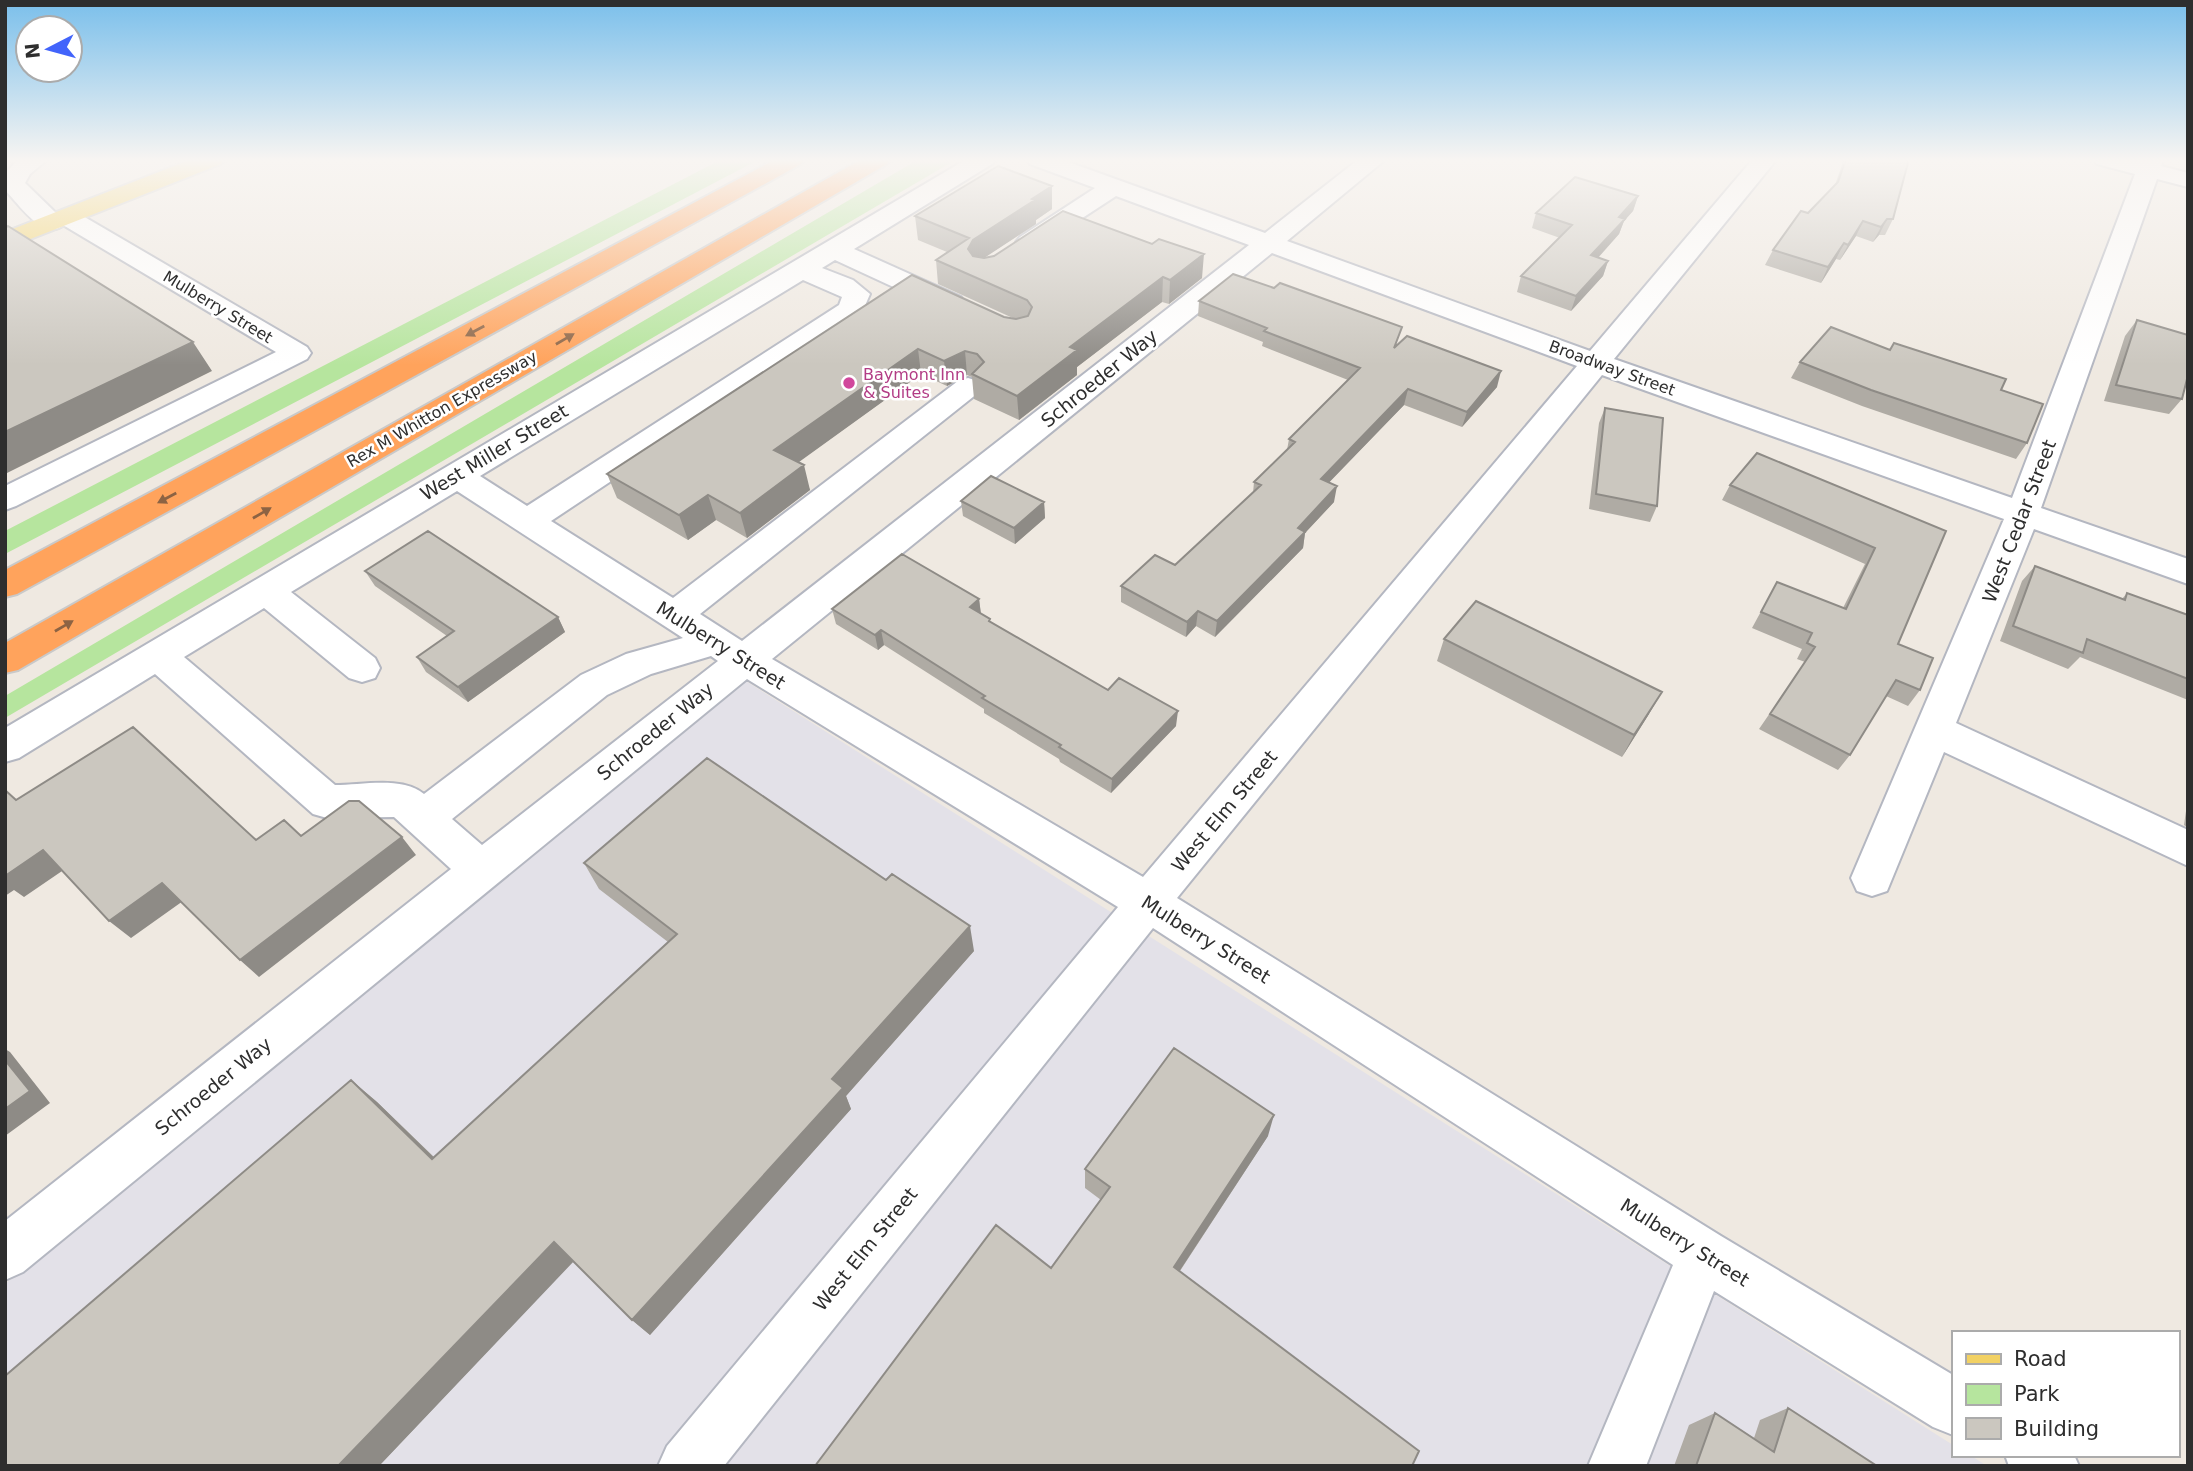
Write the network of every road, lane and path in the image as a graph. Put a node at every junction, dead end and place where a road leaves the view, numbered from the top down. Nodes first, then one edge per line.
1 (40, 228) edge
2 (74, 228) edge
3 (666, 228) edge
4 (759, 228) edge
5 (869, 228) edge
6 (1052, 228) edge
7 (1230, 228) edge
8 (1288, 228) edge
9 (1708, 228) edge
10 (2127, 228) edge
11 (5, 241) edge
12 (1270, 242) junction
13 (833, 249) junction
14 (1006, 258) edge
15 (800, 269) junction
16 (969, 311) edge
17 (1597, 363) junction
18 (968, 387) edge
19 (455, 475) junction
20 (5, 499) edge
21 (2023, 512) junction
22 (527, 522) junction
23 (2188, 572) edge
24 (5, 585) edge
25 (265, 590) junction
26 (674, 616) junction
27 (729, 651) junction
28 (157, 655) junction
29 (5, 660) edge
30 (362, 668) dead end
31 (1934, 730) junction
32 (5, 747) edge
33 (423, 818) junction
34 (2188, 849) edge
35 (481, 870) junction
36 (1872, 878) dead end
37 (1149, 903) junction
38 (5, 1254) edge
39 (1703, 1254) junction
40 (1952, 1406) edge
41 (687, 1466) edge
42 (1617, 1466) edge

1 - 11 main road
2 - 20 street, Mulberry Street
3 -> 24 highway
29 -> 4 highway, Rex M Whitton Expressway
5 - 13 street, West Miller Street
6 - 14 street
7 - 12 street, Broadway Street
8 - 12 street, Schroeder Way
9 - 17 street, West Elm Street
10 - 21 street, West Cedar Street
12 - 17 street, Broadway Street
12 - 27 street, Schroeder Way
13 - 15 street, West Miller Street
13 - 16 street
15 - 19 street, West Miller Street
15 - 22 street
17 - 21 street, Broadway Street
17 - 37 street, West Elm Street
18 - 26 street
19 - 22 street, Mulberry Street
19 - 25 street, West Miller Street
21 - 23 street, Broadway Street
21 - 31 street, West Cedar Street
22 - 26 street, Mulberry Street
25 - 28 street, West Miller Street
25 - 30 street
26 - 27 street, Mulberry Street
27 - 33 street
27 - 35 street, Schroeder Way
27 - 37 street, Mulberry Street
28 - 32 street, West Miller Street
28 - 33 street
31 - 34 street
31 - 36 street, West Cedar Street
33 - 35 street
35 - 38 street, Schroeder Way
37 - 39 street, Mulberry Street
37 - 41 street, West Elm Street
39 - 40 street, Mulberry Street
39 - 42 street

